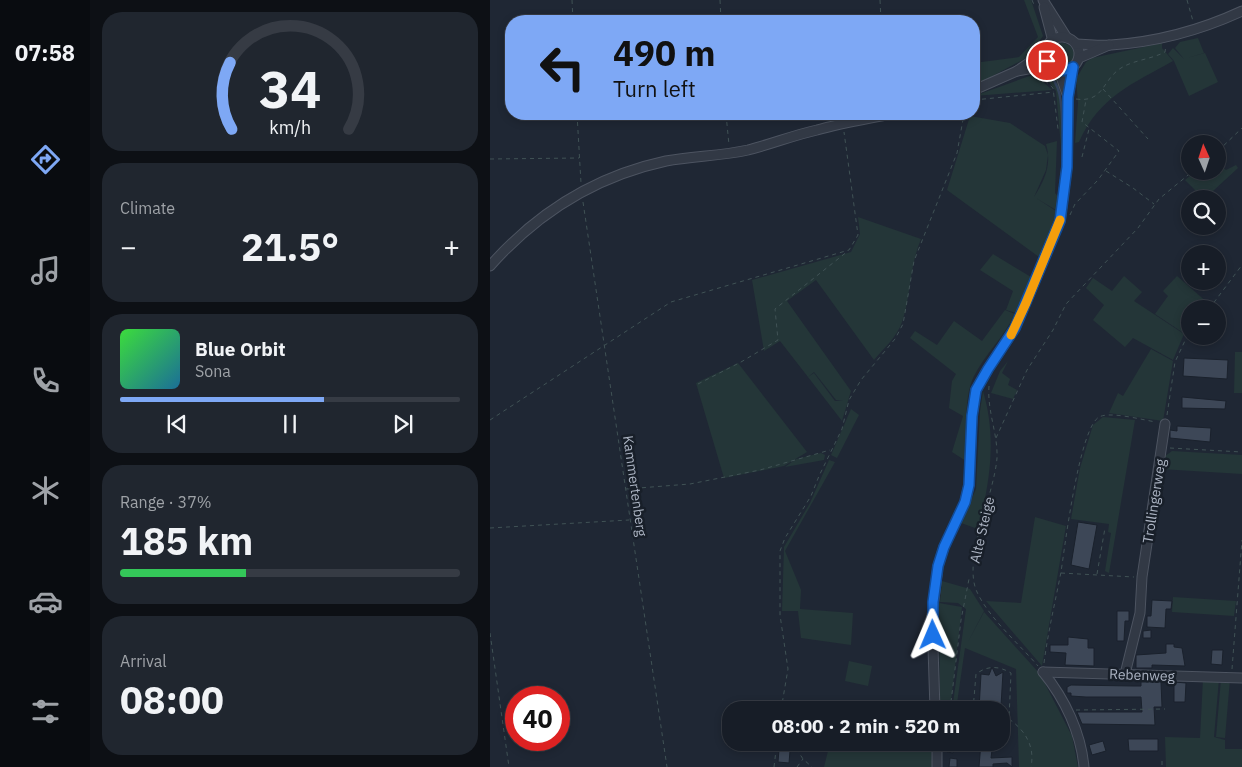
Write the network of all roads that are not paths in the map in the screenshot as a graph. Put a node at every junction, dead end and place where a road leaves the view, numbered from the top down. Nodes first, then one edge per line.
1 (1042, 0) edge
2 (1242, 11) edge
3 (1067, 38) junction
4 (1053, 41) junction
5 (1076, 44) junction
6 (1109, 45) junction
7 (1046, 51) junction
8 (1079, 58) junction
9 (1050, 65) junction
10 (1073, 67) junction
11 (1017, 71) junction
12 (1059, 71) junction
13 (980, 87) edge
14 (1068, 97) junction
15 (863, 120) edge
16 (490, 266) edge
17 (1165, 424) road end
18 (1125, 674) junction
19 (1242, 678) edge
20 (936, 701) edge
21 (937, 751) edge
22 (937, 767) edge
23 (1084, 767) edge

1 - 3 street
1 - 4 street
2 - 6 street
3 - 4 street
3 - 5 street
4 - 7 street
5 - 6 street
5 - 8 street
6 - 8 street
7 - 9 street
7 - 11 street
8 - 10 street
9 - 11 street
9 - 12 street
10 - 12 street
10 - 14 street
11 - 13 street
12 - 14 street
14 - 20 street
15 - 16 street
17 - 18 street, Trollingerweg
18 - 19 street, Rebenweg
18 - 23 street, Rebenweg
21 - 22 street

